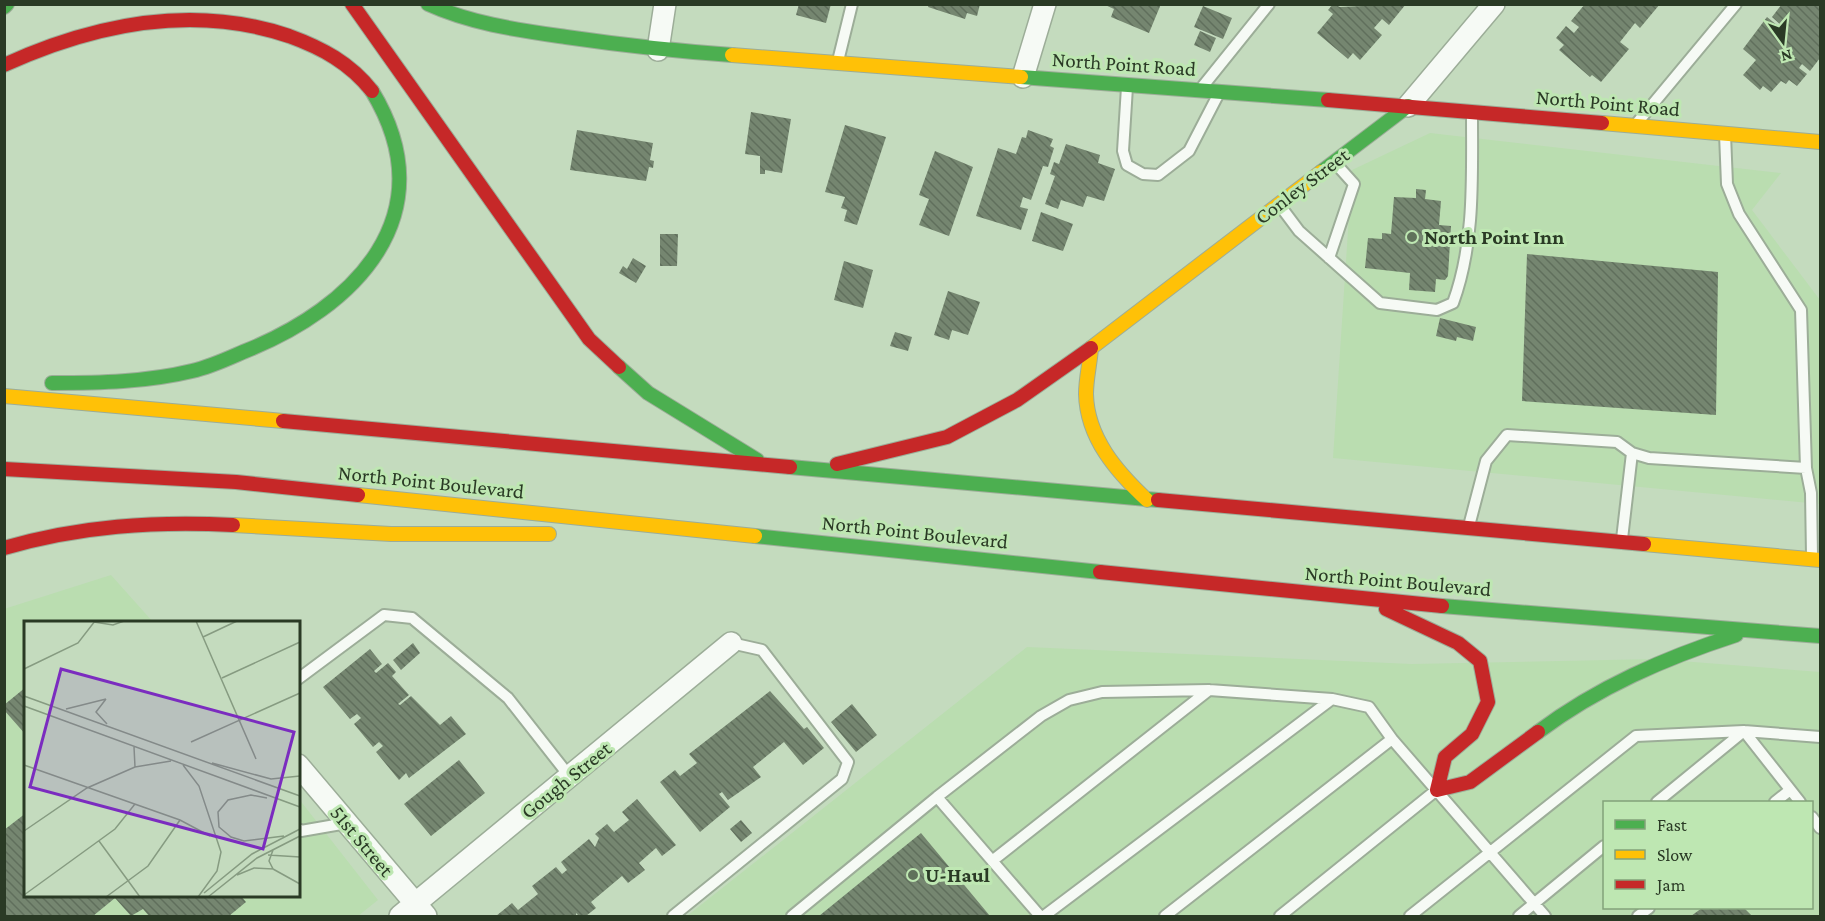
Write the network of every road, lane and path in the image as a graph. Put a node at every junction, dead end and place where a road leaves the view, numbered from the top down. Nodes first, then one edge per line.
1 (352, 4) edge
2 (428, 4) edge
3 (665, 4) edge
4 (852, 4) edge
5 (1046, 4) edge
6 (1269, 4) edge
7 (1494, 4) edge
8 (1736, 4) edge
9 (658, 50) junction
10 (837, 64) junction
11 (4, 65) edge
12 (1023, 77) junction
13 (1127, 86) junction
14 (1199, 90) junction
15 (1219, 92) junction
16 (1408, 106) junction
17 (1472, 111) junction
18 (1633, 128) junction
19 (1725, 134) junction
20 (1821, 142) edge
21 (1333, 161) junction
22 (1278, 204) junction
23 (1329, 258) junction
24 (1091, 348) junction
25 (4, 384) edge
26 (4, 396) edge
27 (1632, 453) junction
28 (767, 466) junction
29 (1806, 468) junction
30 (4, 469) edge
31 (812, 470) junction
32 (1147, 500) junction
33 (1468, 529) junction
34 (564, 535) dead end
35 (600, 535) dead end
36 (754, 537) junction
37 (1621, 543) junction
38 (4, 548) edge
39 (1816, 560) edge
40 (1368, 600) junction
41 (1750, 630) junction
42 (1821, 636) edge
43 (731, 643) joint
44 (300, 678) edge
45 (1209, 690) junction
46 (1332, 699) junction
47 (1744, 731) junction
48 (1821, 737) edge
49 (1392, 739) junction
50 (300, 767) edge
51 (570, 777) junction
52 (1437, 790) junction
53 (1790, 790) junction
54 (938, 797) junction
55 (1658, 801) edge
56 (1776, 801) edge
57 (1799, 801) edge
58 (348, 823) junction
59 (300, 830) edge
60 (1603, 848) edge
61 (1490, 852) junction
62 (992, 861) junction
63 (1534, 904) junction
64 (414, 912) edge
65 (673, 916) edge
66 (792, 916) edge
67 (1042, 916) edge
68 (1165, 916) edge
69 (1280, 916) edge
70 (1410, 916) edge
71 (1519, 916) edge
72 (1545, 916) edge

1 - 28 main road
2 - 9 main road, North Point Road
3 - 9 street
4 - 10 lane
5 - 12 street
6 - 14 lane
7 - 16 street, Conley Street
8 - 18 lane
9 - 10 main road, North Point Road
10 - 12 main road, North Point Road
11 - 25 main road
12 - 13 main road, North Point Road
13 - 14 main road, North Point Road
13 - 15 lane
14 - 15 main road, North Point Road
15 - 16 main road, North Point Road
16 - 17 main road, North Point Road
16 - 21 main road, Conley Street
17 - 18 main road, North Point Road
17 - 23 lane
18 - 19 main road, North Point Road
19 - 20 main road, North Point Road
19 - 29 lane
21 - 22 main road, Conley Street
21 - 23 lane
22 - 23 lane
22 - 24 main road, Conley Street
24 - 31 main road, Conley Street
24 - 32 main road
26 - 28 main road
27 - 29 lane
27 - 33 lane
27 - 37 lane
28 - 31 main road
29 - 39 lane
30 - 36 main road, North Point Boulevard
31 - 32 main road
32 - 33 main road
33 - 37 main road
34 - 38 main road
35 - 36 main road
36 - 40 main road, North Point Boulevard
37 - 39 main road
40 - 41 main road, North Point Boulevard
40 - 52 main road
41 - 42 main road, North Point Boulevard
41 - 52 main road
43 - 51 street, Gough Street
43 - 65 lane
44 - 51 lane
45 - 46 lane
45 - 54 lane
45 - 62 lane
46 - 49 lane
46 - 67 lane
47 - 48 lane
47 - 53 lane
47 - 55 lane
47 - 61 lane
49 - 52 lane
49 - 68 lane
50 - 58 street, 51st Street
51 - 64 street, Gough Street
52 - 61 lane
52 - 69 lane
53 - 56 lane
53 - 57 lane
54 - 62 lane
54 - 66 lane
58 - 59 lane
58 - 64 street, 51st Street
60 - 63 lane
61 - 63 lane
61 - 70 lane
62 - 67 lane
63 - 71 lane
63 - 72 lane

